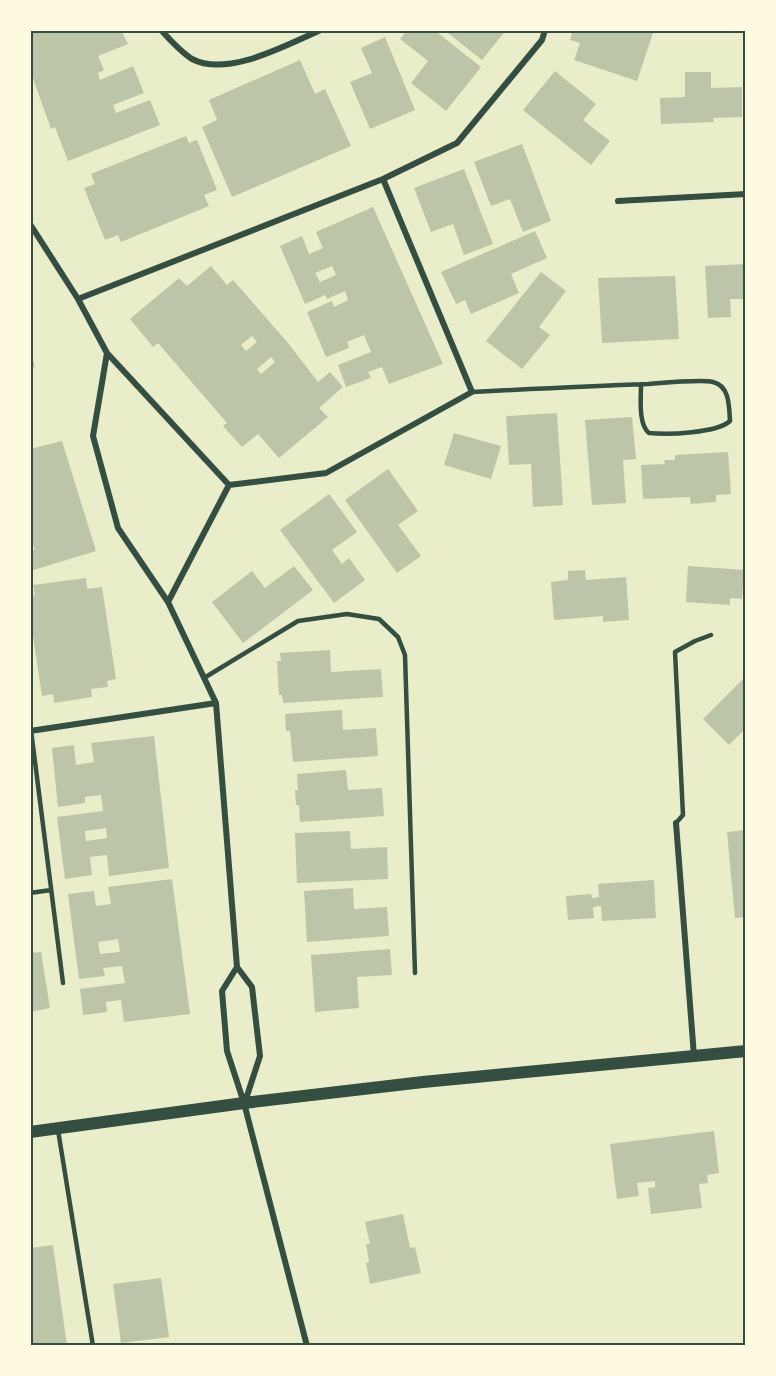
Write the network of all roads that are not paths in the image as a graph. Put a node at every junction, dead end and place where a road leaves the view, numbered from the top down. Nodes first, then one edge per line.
1 (161, 30) edge
2 (321, 30) edge
3 (545, 30) edge
4 (383, 178) junction
5 (746, 194) edge
6 (618, 201) dead end
7 (30, 224) edge
8 (78, 299) junction
9 (107, 353) junction
10 (640, 384) junction
11 (472, 392) junction
12 (229, 485) junction
13 (168, 602) junction
14 (711, 636) dead end
15 (204, 678) junction
16 (216, 703) junction
17 (31, 731) edge
18 (676, 823) joint
19 (51, 891) junction
20 (30, 893) edge
21 (237, 967) junction
22 (416, 974) dead end
23 (63, 983) dead end
24 (746, 1051) edge
25 (694, 1056) junction
26 (244, 1103) junction
27 (58, 1129) junction
28 (30, 1132) edge
29 (93, 1346) edge
30 (307, 1346) edge

1 - 2 street
3 - 4 street
4 - 8 street
4 - 11 street
5 - 6 street
7 - 8 street
8 - 9 street
9 - 12 street
9 - 13 street
10 - 10 lane
10 - 11 lane
11 - 12 street
12 - 13 street
13 - 15 street
14 - 18 lane
15 - 16 street
15 - 22 lane
16 - 17 street
16 - 21 street
17 - 19 lane
18 - 25 street
19 - 20 lane
19 - 23 lane
21 - 26 street
21 - 26 street
24 - 25 main road
25 - 26 main road
26 - 27 main road
26 - 30 street
27 - 28 main road
27 - 29 lane

